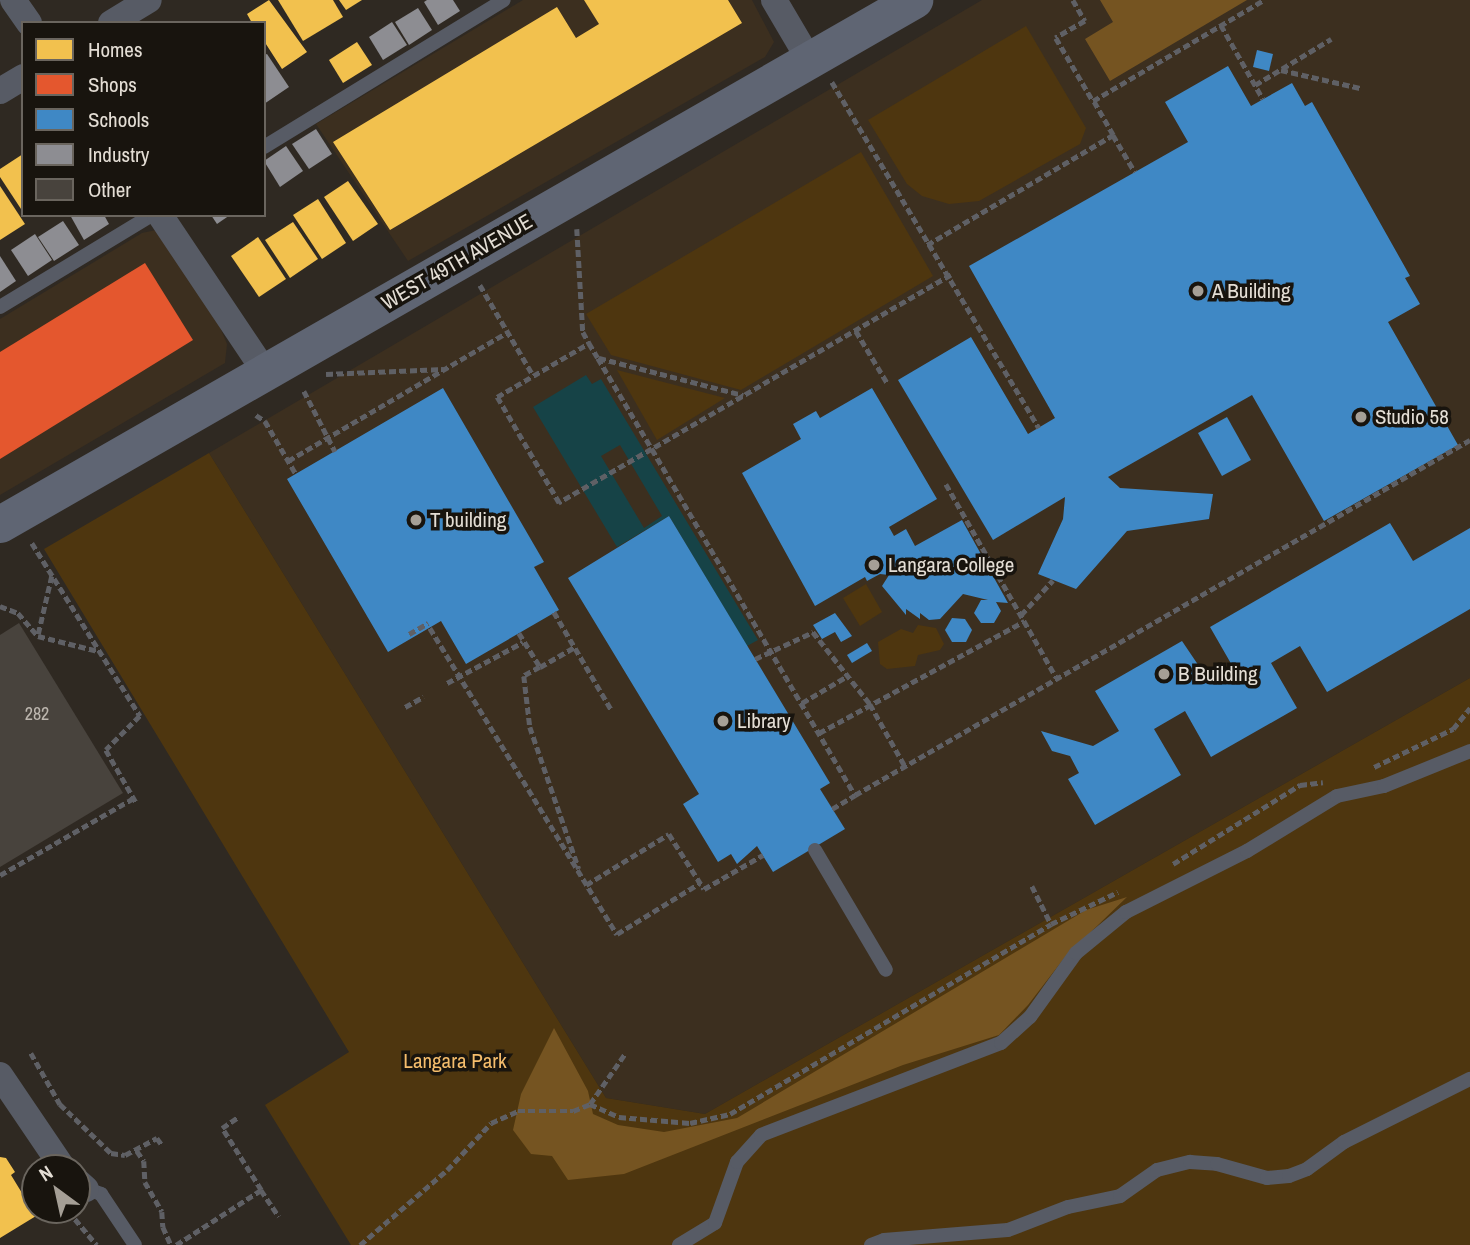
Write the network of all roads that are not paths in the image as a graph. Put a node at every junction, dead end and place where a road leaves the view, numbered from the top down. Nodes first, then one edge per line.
1 (13, 0) edge
2 (149, 0) edge
3 (504, 0) edge
4 (774, 0) edge
5 (914, 0) edge
6 (28, 21) edge
7 (114, 21) edge
8 (821, 72) junction
9 (21, 78) edge
10 (0, 91) edge
11 (266, 146) edge
12 (149, 217) edge
13 (161, 217) edge
14 (0, 307) edge
15 (265, 372) junction
16 (0, 524) edge
17 (1470, 751) edge
18 (816, 850) dead end
19 (886, 970) dead end
20 (0, 1075) edge
21 (1470, 1079) edge
22 (54, 1154) edge
23 (91, 1190) edge
24 (135, 1245) edge
25 (679, 1245) edge
26 (871, 1245) edge

1 - 6 street
2 - 7 street
3 - 11 lane
4 - 8 street
5 - 8 street, WEST 49TH AVENUE
8 - 15 street, WEST 49TH AVENUE
9 - 10 street
12 - 14 lane
13 - 15 street
15 - 16 street, WEST 49TH AVENUE
17 - 25 lane
18 - 19 lane
20 - 22 street
21 - 26 lane
23 - 24 lane

